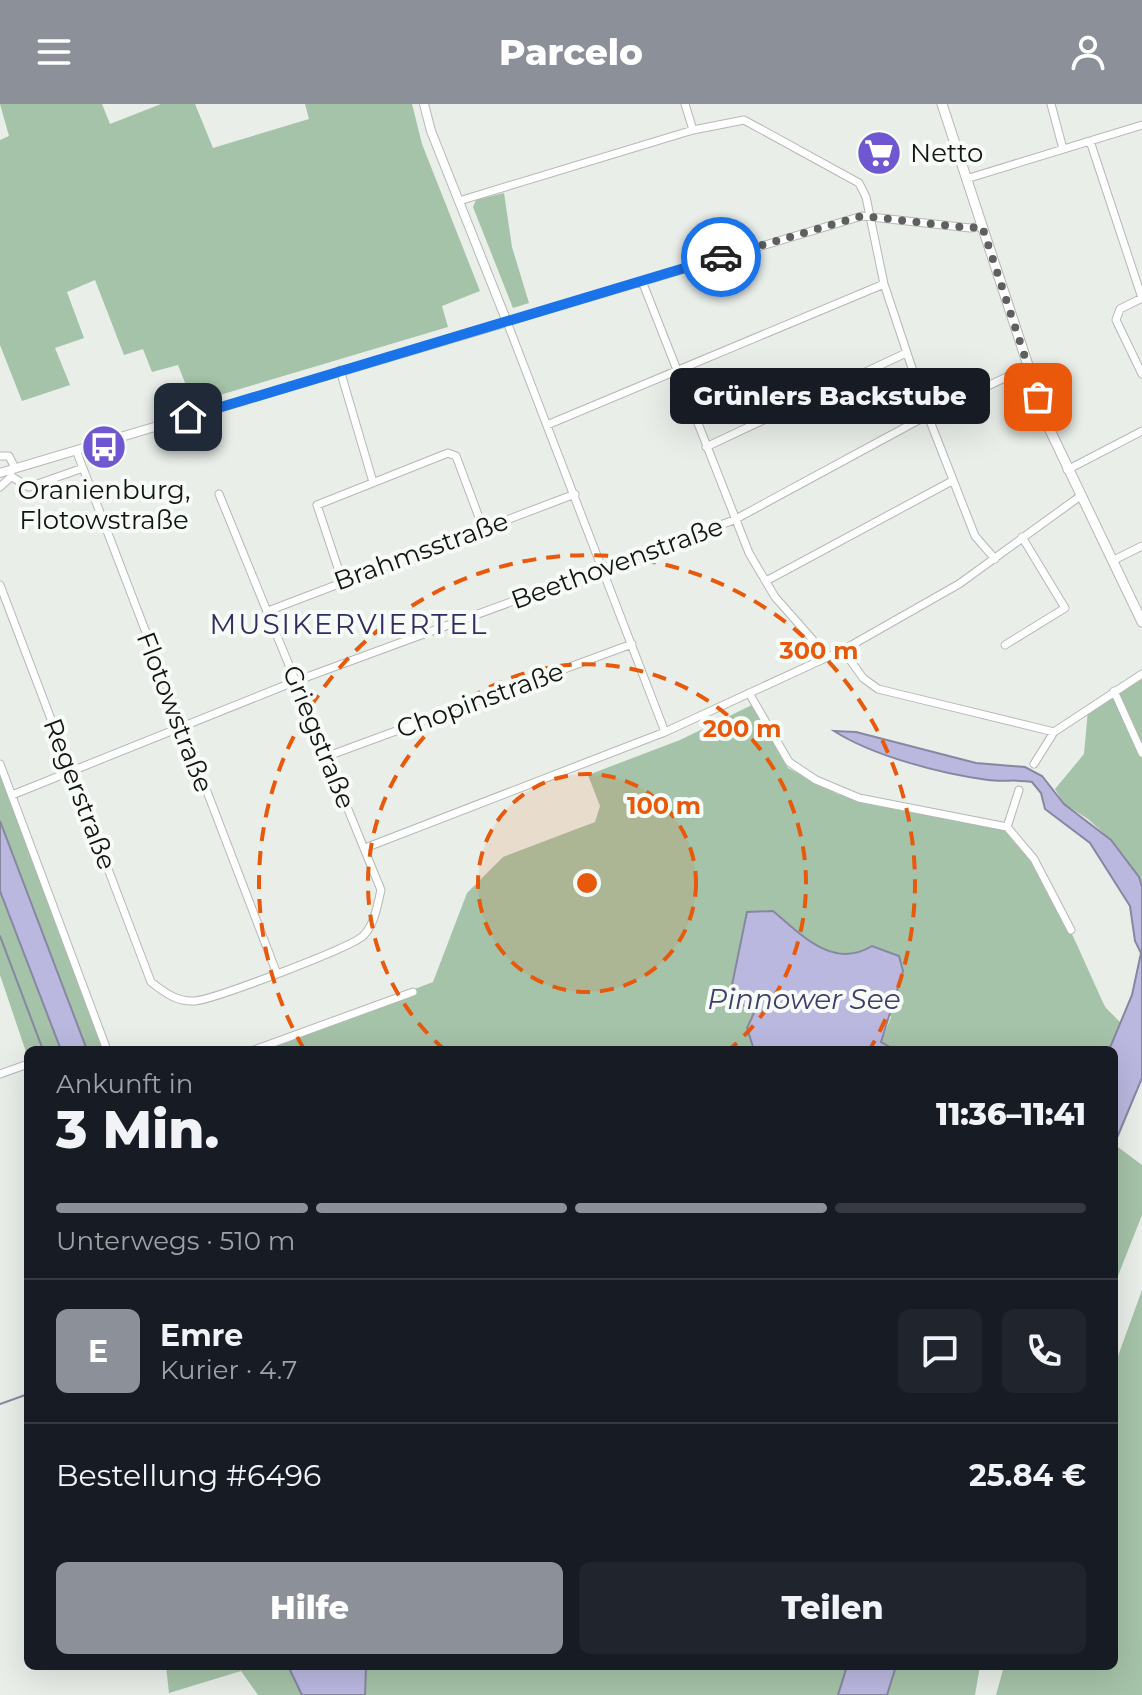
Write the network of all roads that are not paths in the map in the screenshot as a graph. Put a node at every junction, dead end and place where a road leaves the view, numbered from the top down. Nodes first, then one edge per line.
1 (424, 104) edge
2 (685, 104) edge
3 (942, 104) edge
4 (1051, 104) edge
5 (1142, 125) edge
6 (693, 130) junction
7 (1090, 141) junction
8 (1063, 149) junction
9 (966, 179) junction
10 (459, 201) junction
11 (870, 215) junction
12 (982, 226) junction
13 (642, 281) junction
14 (884, 284) junction
15 (1142, 298) edge
16 (507, 322) junction
17 (906, 353) junction
18 (1028, 367) junction
19 (340, 370) junction
20 (677, 370) junction
21 (1142, 374) edge
22 (928, 416) junction
23 (547, 425) junction
24 (1142, 431) edge
25 (706, 447) junction
26 (76, 450) junction
27 (0, 456) edge
28 (83, 468) junction
29 (1067, 470) junction
30 (12, 472) junction
31 (0, 473) edge
32 (952, 481) junction
33 (373, 482) junction
34 (0, 487) edge
35 (219, 494) dead end
36 (575, 494) junction
37 (1079, 497) junction
38 (734, 520) junction
39 (483, 528) junction
40 (1022, 537) junction
41 (1142, 546) edge
42 (995, 559) junction
43 (1112, 561) junction
44 (605, 569) junction
45 (342, 580) junction
46 (766, 581) junction
47 (0, 585) edge
48 (268, 611) junction
49 (1142, 622) edge
50 (632, 644) junction
51 (1005, 645) dead end
52 (843, 650) junction
53 (828, 657) junction
54 (1142, 674) edge
55 (296, 681) junction
56 (1114, 691) junction
57 (749, 693) junction
58 (181, 728) junction
59 (665, 732) junction
60 (1054, 732) junction
61 (1142, 753) edge
62 (328, 756) junction
63 (0, 764) edge
64 (1034, 764) dead end
65 (71, 770) junction
66 (1019, 790) dead end
67 (12, 795) junction
68 (1007, 827) junction
69 (365, 848) junction
70 (1071, 930) dead end
71 (277, 974) junction
72 (413, 992) dead end
73 (106, 1046) edge
74 (265, 1046) edge
75 (24, 1065) edge
76 (0, 1074) edge

1 - 10 street
2 - 6 street
3 - 9 main road
4 - 8 street
5 - 7 street
6 - 10 street
6 - 11 street
7 - 8 street
7 - 15 street
8 - 9 street
9 - 12 main road
10 - 16 street
11 - 12 street
11 - 13 street
11 - 14 street
12 - 18 main road
13 - 16 street
13 - 20 street
14 - 17 street
14 - 20 street
15 - 21 street
16 - 19 street
16 - 23 street
17 - 22 street
17 - 25 street
18 - 22 street, Beethovenstraße
18 - 29 main road
19 - 26 street
19 - 33 street
20 - 23 street
20 - 25 street
22 - 32 street
22 - 38 street, Beethovenstraße
23 - 36 street
24 - 29 street
25 - 38 street
26 - 28 street, Flotowstraße
26 - 30 street
27 - 30 street
28 - 30 street
28 - 58 street, Flotowstraße
29 - 37 main road
30 - 31 street
30 - 34 street
32 - 42 street
32 - 46 street
33 - 39 street
33 - 45 street
35 - 48 street, Griegstraße
36 - 39 street, Brahmsstraße
36 - 44 street
37 - 40 street
37 - 43 main road
38 - 44 street, Beethovenstraße
38 - 46 street
39 - 45 street, Brahmsstraße
40 - 42 street
40 - 51 street
41 - 43 street
42 - 52 street
43 - 49 main road
44 - 50 street
44 - 55 street, Beethovenstraße
45 - 48 street, Brahmsstraße
46 - 53 street
47 - 65 street, Regerstraße
48 - 55 street, Griegstraße
50 - 59 street
50 - 62 street, Chopinstraße
52 - 53 street
52 - 60 street
53 - 57 street
54 - 56 street
55 - 58 street, Beethovenstraße
55 - 62 street, Griegstraße
56 - 60 street
56 - 61 street
57 - 59 street
57 - 68 street
58 - 65 street, Beethovenstraße
58 - 71 street, Flotowstraße
59 - 69 street
60 - 64 street
62 - 69 street, Griegstraße
63 - 67 street
65 - 67 street, Beethovenstraße
65 - 71 street, Regerstraße
66 - 68 street
67 - 73 street
68 - 70 street
69 - 71 street, Griegstraße
72 - 74 street
75 - 76 street

